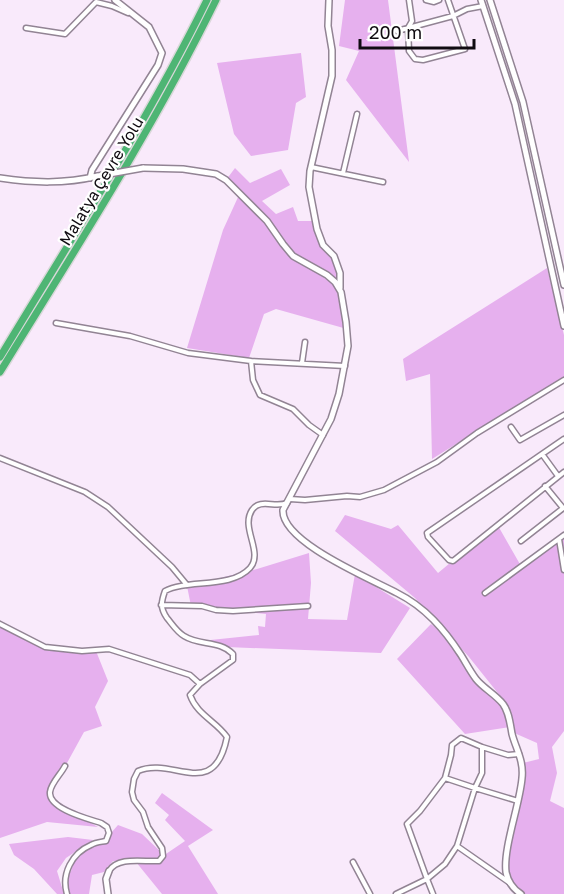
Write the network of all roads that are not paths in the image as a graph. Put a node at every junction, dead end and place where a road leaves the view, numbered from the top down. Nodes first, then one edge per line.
1 (115, 0) edge
2 (207, 0) edge
3 (216, 0) edge
4 (329, 0) edge
5 (409, 0) edge
6 (426, 0) edge
7 (439, 0) edge
8 (448, 0) edge
9 (490, 0) edge
10 (482, 3) edge
11 (132, 14) junction
12 (453, 16) junction
13 (26, 28) dead end
14 (408, 28) junction
15 (396, 31) dead end
16 (357, 114) dead end
17 (311, 167) junction
18 (343, 173) junction
19 (0, 178) edge
20 (90, 178) junction
21 (382, 182) dead end
22 (564, 244) edge
23 (556, 248) junction
24 (549, 251) junction
25 (564, 285) edge
26 (341, 292) junction
27 (56, 323) dead end
28 (564, 326) edge
29 (305, 342) dead end
30 (0, 357) edge
31 (251, 361) junction
32 (302, 363) junction
33 (345, 366) junction
34 (0, 372) edge
35 (564, 380) edge
36 (564, 415) edge
37 (511, 427) dead end
38 (323, 435) junction
39 (564, 439) edge
40 (542, 453) junction
41 (0, 458) edge
42 (564, 472) edge
43 (558, 476) junction
44 (545, 486) junction
45 (289, 501) junction
46 (276, 505) junction
47 (563, 508) edge
48 (283, 517) junction
49 (564, 535) edge
50 (559, 539) junction
51 (521, 542) dead end
52 (564, 570) edge
53 (187, 586) junction
54 (485, 593) dead end
55 (161, 605) junction
56 (308, 606) dead end
57 (0, 624) edge
58 (200, 684) junction
59 (482, 747) junction
60 (519, 754) junction
61 (65, 766) dead end
62 (445, 778) junction
63 (475, 788) junction
64 (518, 801) junction
65 (457, 846) junction
66 (353, 862) dead end
67 (109, 871) joint
68 (427, 879) junction
69 (510, 883) junction
70 (67, 894) edge
71 (108, 894) edge
72 (370, 894) edge
73 (396, 894) edge
74 (433, 894) edge
75 (521, 894) edge

1 - 11 street
2 - 30 highway, Malatya Çevre Yolu
3 - 34 highway, Malatya Çevre Yolu
4 - 17 street
5 - 14 street
6 - 7 street
8 - 12 street
9 - 23 street
10 - 12 street
10 - 24 street
11 - 13 street
11 - 20 street
12 - 14 street
12 - 14 street
14 - 15 street
16 - 18 street
17 - 18 street
17 - 26 street
18 - 21 street
19 - 20 street
20 - 26 street, bridge
22 - 23 street
23 - 24 street
23 - 25 street
24 - 28 street
26 - 33 street
27 - 31 street
29 - 32 street
31 - 32 street
31 - 38 street
32 - 33 street
33 - 38 street
35 - 45 street
36 - 37 street
38 - 45 street
39 - 40 street
40 - 43 street
40 - 44 street
41 - 53 street
42 - 43 street
43 - 44 street
44 - 47 street
45 - 46 street
45 - 48 street
46 - 48 street
46 - 53 street
47 - 51 street
48 - 60 street
49 - 50 street
50 - 52 street
50 - 54 street
53 - 55 street
55 - 56 street
55 - 58 street
57 - 58 street
58 - 67 street
59 - 60 street
59 - 62 street
59 - 63 street
60 - 64 street
61 - 70 street
62 - 63 street
62 - 68 street
63 - 64 street
63 - 65 street
64 - 69 street
65 - 68 street
65 - 69 street
66 - 72 street
67 - 71 street
68 - 73 street
68 - 74 street
69 - 75 street

